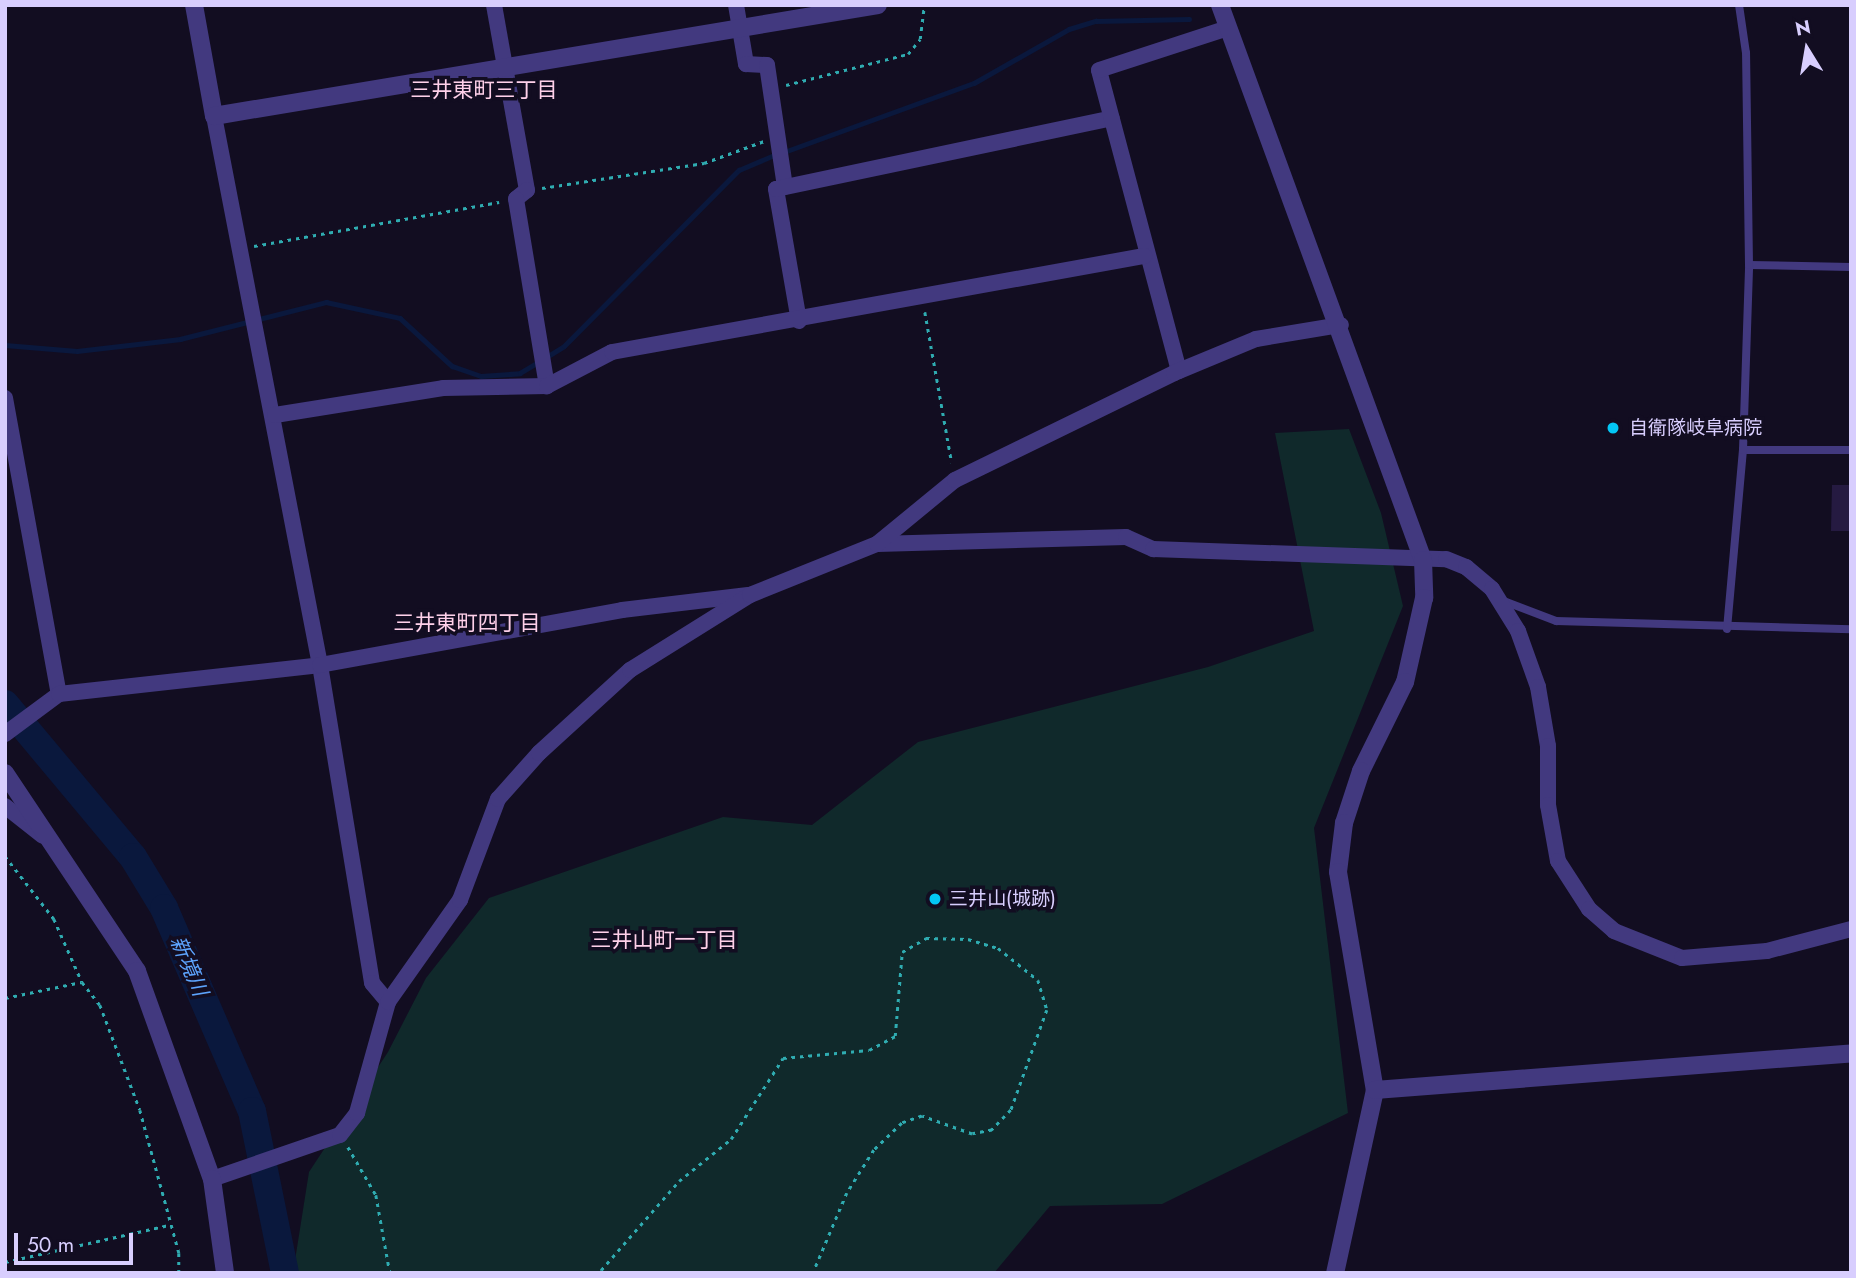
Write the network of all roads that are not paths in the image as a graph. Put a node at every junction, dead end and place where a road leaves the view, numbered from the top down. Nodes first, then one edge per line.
1 (194, 5) edge
2 (494, 5) edge
3 (736, 5) edge
4 (878, 5) edge
5 (1220, 5) edge
6 (1739, 5) edge
7 (739, 25) junction
8 (1228, 28) junction
9 (505, 67) junction
10 (214, 116) junction
11 (1112, 118) junction
12 (785, 187) junction
13 (1144, 256) junction
14 (1749, 265) junction
15 (1851, 267) edge
16 (799, 321) junction
17 (1341, 325) junction
18 (1179, 371) junction
19 (547, 386) junction
20 (5, 398) edge
21 (275, 415) junction
22 (1743, 450) junction
23 (1851, 450) edge
24 (877, 544) junction
25 (1423, 560) junction
26 (750, 595) junction
27 (1498, 598) junction
28 (1727, 629) junction
29 (1851, 629) edge
30 (320, 666) junction
31 (55, 696) junction
32 (5, 734) edge
33 (5, 773) edge
34 (5, 806) edge
35 (43, 836) junction
36 (1851, 929) edge
37 (388, 1002) junction
38 (1851, 1053) edge
39 (1375, 1090) junction
40 (218, 1177) junction
41 (225, 1273) edge
42 (1335, 1273) edge

1 - 10 street
2 - 9 street
3 - 7 street
4 - 7 street
5 - 8 street
6 - 14 lane
7 - 9 street
7 - 12 street
8 - 11 street
8 - 17 street
9 - 10 street
9 - 19 street
10 - 21 street
11 - 12 street
11 - 13 street
12 - 16 street
13 - 16 street
13 - 18 street
14 - 15 lane
14 - 22 lane
16 - 19 street
17 - 18 street
17 - 25 street
18 - 24 street
19 - 21 street
20 - 31 street
21 - 30 street
22 - 23 lane
22 - 28 lane
24 - 25 street
24 - 26 street
25 - 27 street
25 - 39 street
26 - 30 street
26 - 37 street
27 - 28 lane
27 - 36 street
28 - 29 lane
30 - 31 street
30 - 37 street
31 - 32 street
33 - 35 street
34 - 35 street
35 - 40 street
37 - 40 street
38 - 39 street
39 - 42 street
40 - 41 street

